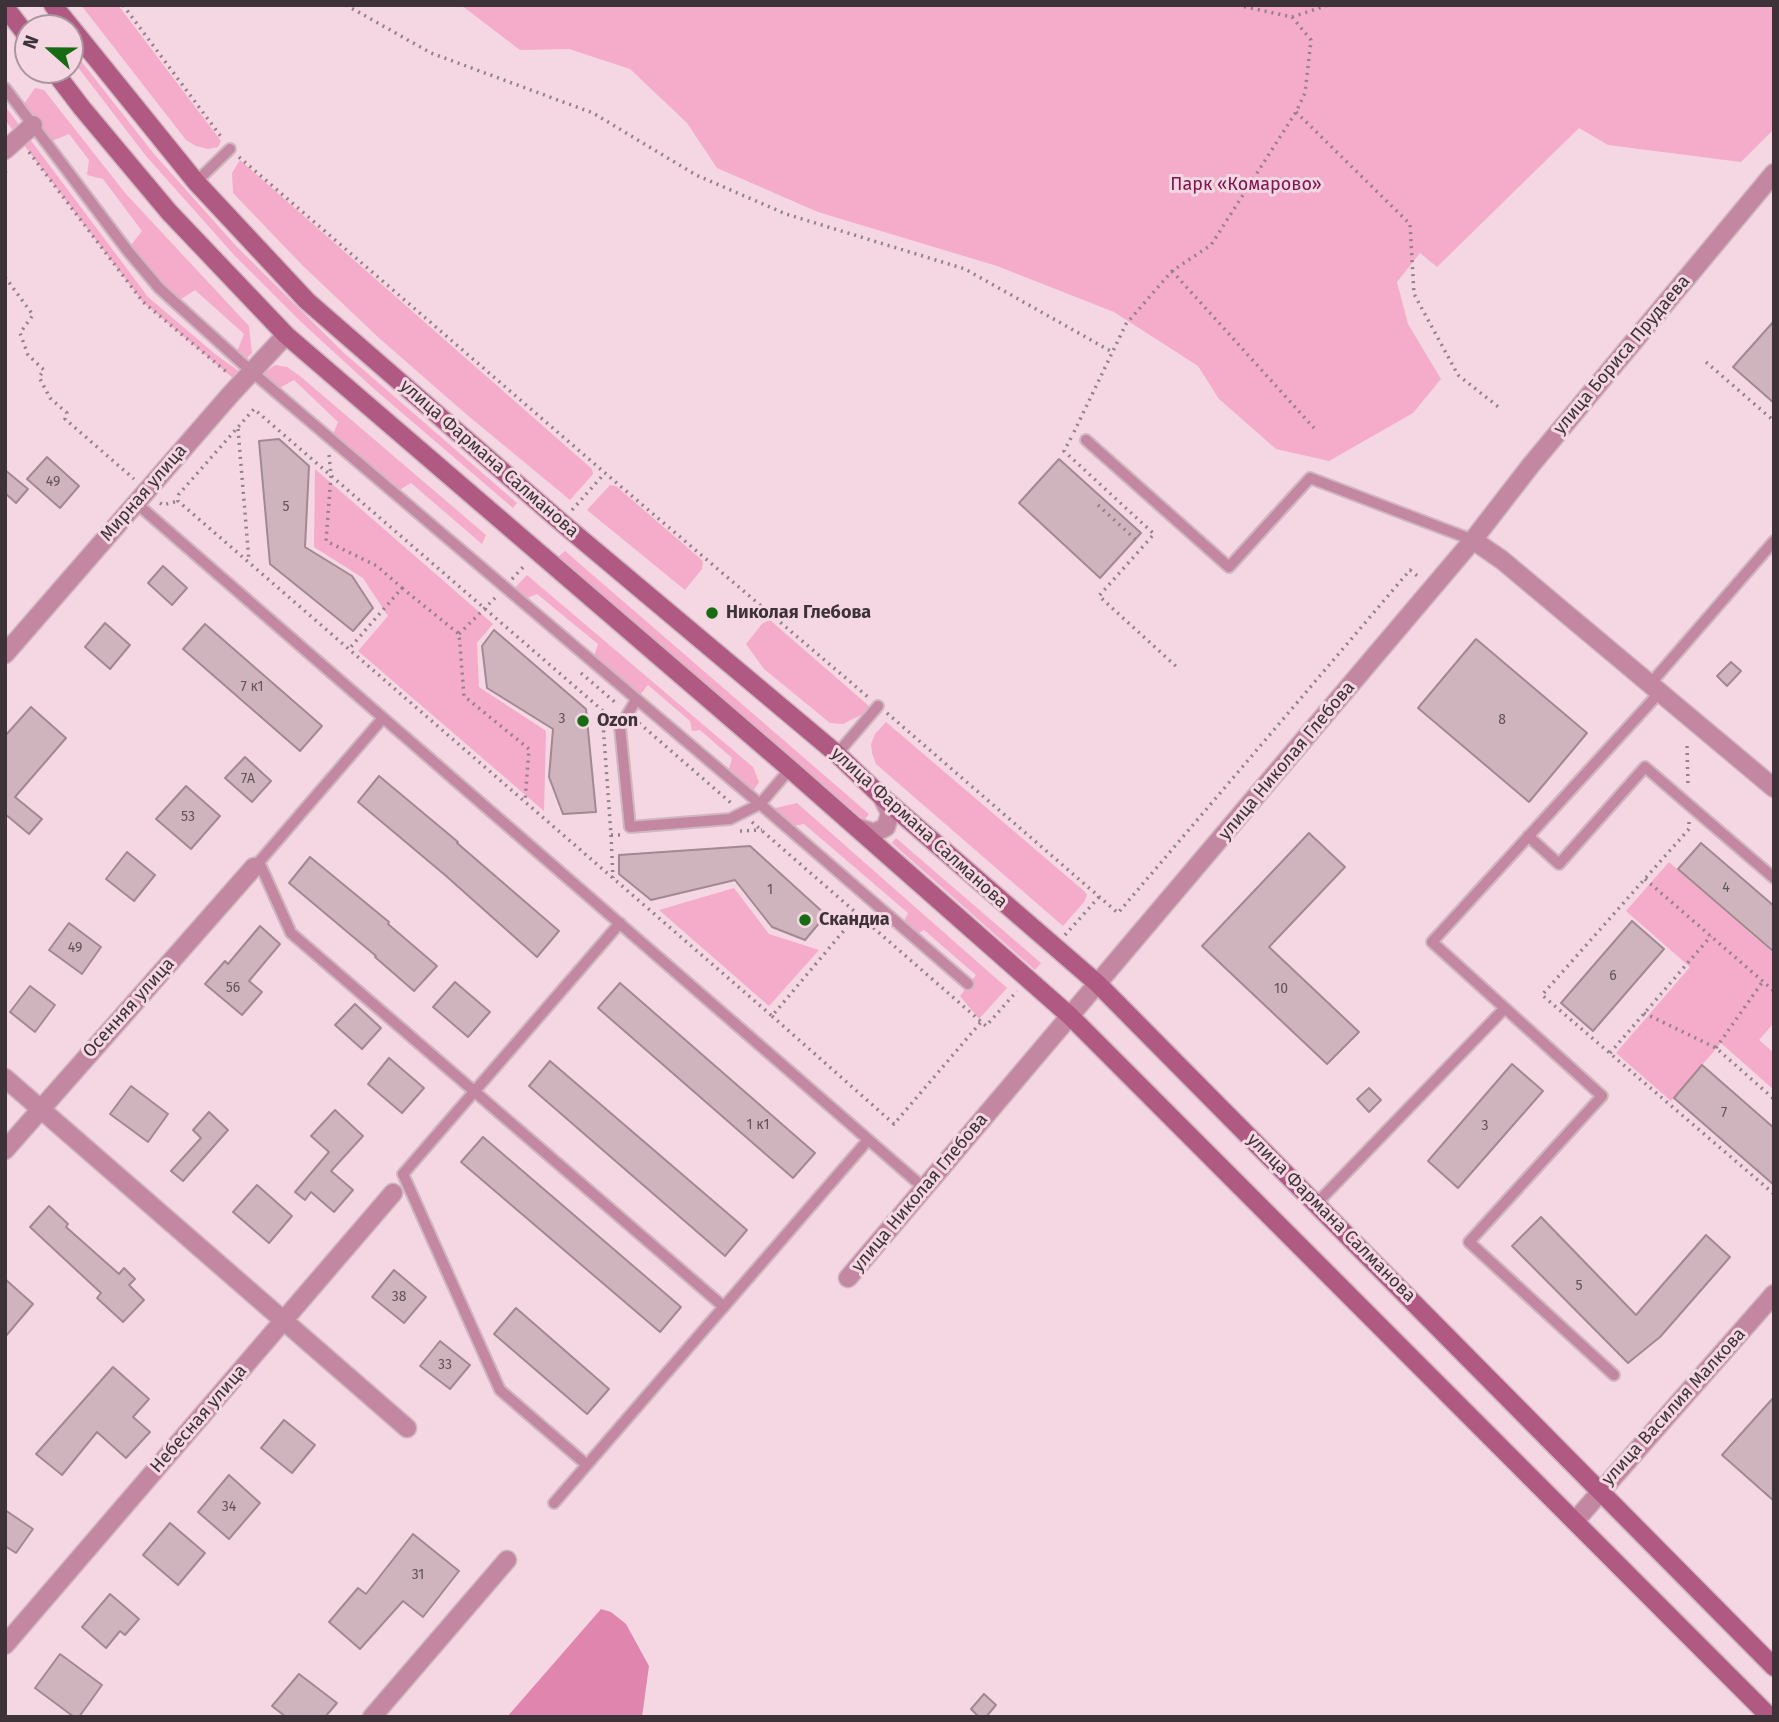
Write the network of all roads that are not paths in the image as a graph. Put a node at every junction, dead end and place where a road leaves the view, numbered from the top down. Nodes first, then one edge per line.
1 (53, 5) edge
2 (64, 84) edge
3 (5, 88) edge
4 (33, 125) junction
5 (230, 149) road end
6 (5, 150) edge
7 (1774, 173) edge
8 (196, 182) junction
9 (286, 335) junction
10 (252, 372) junction
11 (1086, 440) dead end
12 (141, 497) junction
13 (1473, 540) junction
14 (1774, 541) edge
15 (5, 654) edge
16 (1656, 687) junction
17 (636, 700) junction
18 (878, 706) road end
19 (383, 718) junction
20 (837, 754) junction
21 (790, 769) junction
22 (1774, 788) edge
23 (882, 797) junction
24 (760, 804) junction
25 (856, 827) junction
26 (1528, 836) junction
27 (257, 864) junction
28 (1774, 878) edge
29 (620, 923) junction
30 (968, 984) dead end
31 (1098, 984) junction
32 (1505, 1008) junction
33 (1070, 1016) junction
34 (5, 1078) edge
35 (475, 1091) junction
36 (41, 1108) junction
37 (869, 1140) junction
38 (5, 1150) edge
39 (925, 1188) junction
40 (393, 1194) dead end
41 (1317, 1203) junction
42 (848, 1278) dead end
43 (1774, 1294) edge
44 (724, 1307) junction
45 (284, 1319) junction
46 (1615, 1375) dead end
47 (407, 1428) dead end
48 (587, 1465) junction
49 (1598, 1491) junction
50 (554, 1503) dead end
51 (1575, 1521) junction
52 (507, 1560) dead end
53 (5, 1645) edge
54 (1774, 1667) edge
55 (372, 1717) edge
56 (1770, 1717) edge

1 - 8 street, улица Фармана Салманова
2 - 9 street
3 - 4 lane
4 - 6 street
4 - 10 lane
5 - 8 lane
7 - 13 street, улица Бориса Прудаева
8 - 20 street, улица Фармана Салманова
9 - 10 street, Мирная улица
9 - 21 street
10 - 12 street, Мирная улица
10 - 17 lane
11 - 13 lane
12 - 15 street, Мирная улица
12 - 19 lane
13 - 16 street
13 - 31 street, улица Николая Глебова
14 - 16 lane
16 - 22 street
16 - 26 lane
17 - 24 lane
17 - 24 lane
18 - 20 lane
19 - 27 lane
19 - 29 lane
20 - 23 street, улица Фармана Салманова
21 - 24 lane
21 - 25 street
23 - 25 street
23 - 31 street, улица Фармана Салманова
24 - 30 lane
25 - 33 street
26 - 28 lane
26 - 32 lane
27 - 35 lane
27 - 36 street, Осенняя улица
29 - 35 lane
29 - 37 lane
31 - 33 street, улица Николая Глебова
31 - 41 street, улица Фармана Салманова
32 - 41 lane
32 - 46 lane
33 - 39 street, улица Николая Глебова
33 - 51 street
34 - 36 street
35 - 44 lane
35 - 48 lane
36 - 38 street, Осенняя улица
36 - 45 street
37 - 39 lane
37 - 44 lane
39 - 42 street, улица Николая Глебова
40 - 45 street, Небесная улица
41 - 49 street, улица Фармана Салманова
43 - 49 street, улица Василия Малкова
44 - 48 lane
45 - 47 street
45 - 53 street, Небесная улица
48 - 50 lane
49 - 51 street, улица Василия Малкова
49 - 54 street, улица Фармана Салманова
51 - 56 street
52 - 55 street

